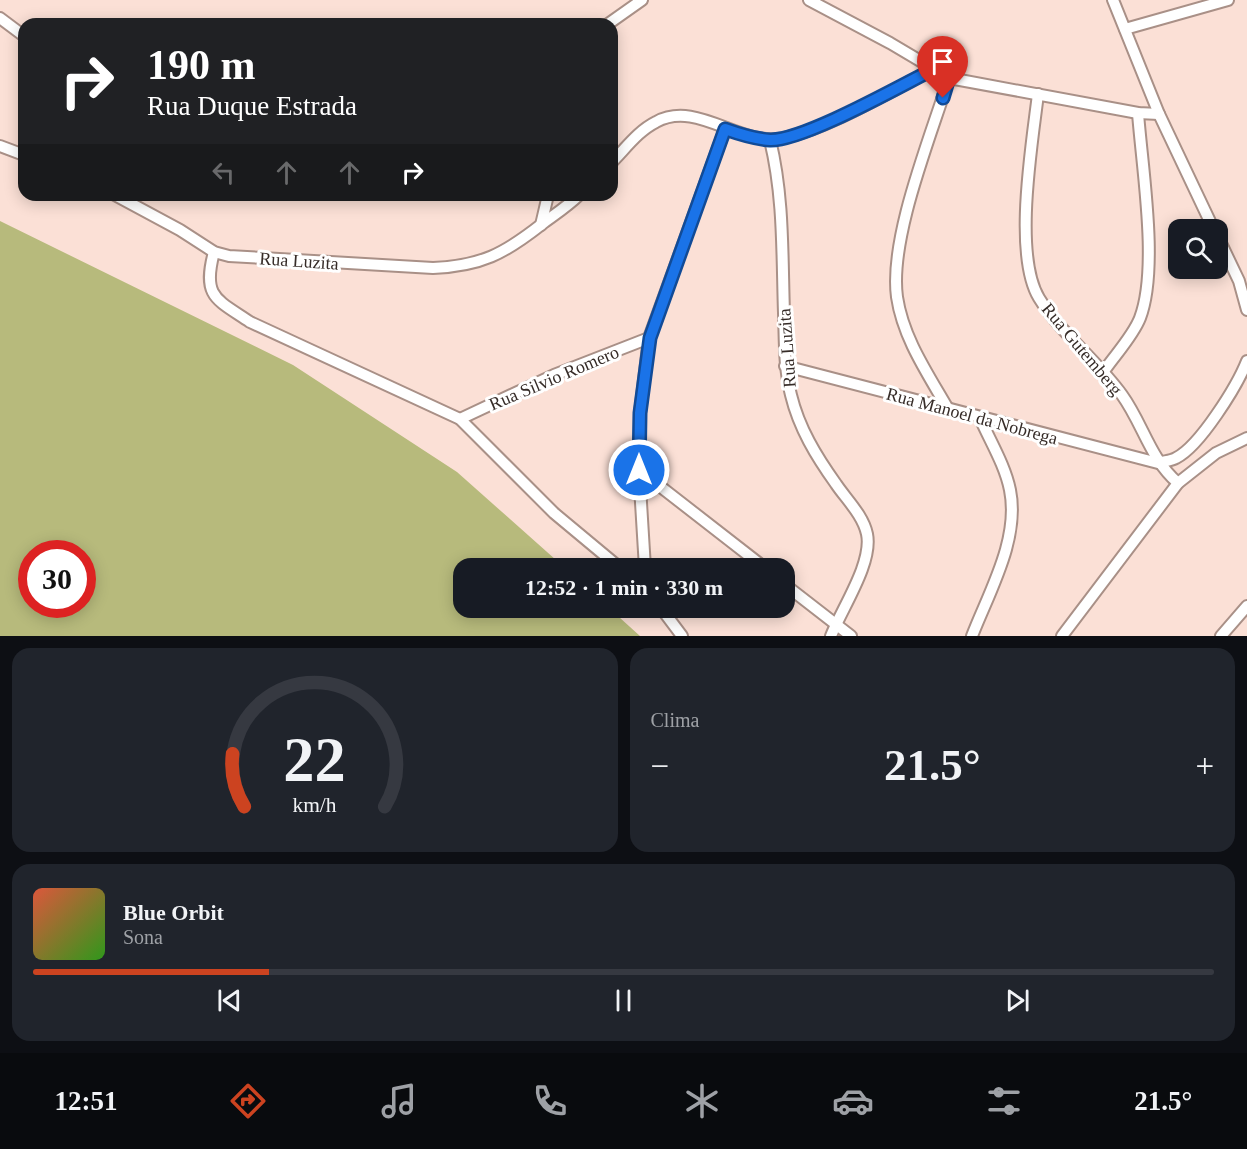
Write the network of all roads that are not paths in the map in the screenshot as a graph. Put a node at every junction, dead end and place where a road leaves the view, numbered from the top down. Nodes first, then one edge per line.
1 (642, 0) edge
2 (809, 0) edge
3 (1113, 0) edge
4 (1228, 0) edge
5 (0, 18) edge
6 (616, 18) edge
7 (1125, 29) junction
8 (18, 32) edge
9 (934, 69) junction
10 (949, 78) junction
11 (1038, 94) junction
12 (1138, 113) junction
13 (1159, 114) junction
14 (725, 129) junction
15 (770, 140) junction
16 (0, 146) edge
17 (18, 153) edge
18 (618, 156) edge
19 (126, 201) edge
20 (547, 201) edge
21 (571, 201) edge
22 (1209, 219) edge
23 (541, 225) junction
24 (214, 252) junction
25 (1228, 254) edge
26 (1243, 280) edge
27 (1247, 310) edge
28 (650, 338) junction
29 (1247, 361) edge
30 (785, 366) junction
31 (1104, 371) junction
32 (948, 410) junction
33 (980, 418) junction
34 (460, 419) junction
35 (1247, 438) edge
36 (1158, 463) junction
37 (639, 470) junction
38 (1178, 483) junction
39 (608, 558) edge
40 (644, 558) edge
41 (752, 558) edge
42 (795, 592) edge
43 (1247, 606) edge
44 (668, 618) edge
45 (836, 624) junction
46 (682, 636) edge
47 (831, 636) edge
48 (851, 636) edge
49 (972, 636) edge
50 (1062, 636) edge
51 (1221, 636) edge

1 - 6 street
2 - 9 street
3 - 7 street
4 - 7 street
5 - 8 street
7 - 13 street
9 - 10 street
9 - 15 street
10 - 11 street
10 - 32 street
11 - 12 street
11 - 31 street, Rua Gutemberg
12 - 13 street
12 - 31 street
13 - 22 street
14 - 15 street
14 - 18 street
14 - 28 street
15 - 30 street, Rua Luzita
16 - 17 street
19 - 24 street
20 - 23 street
21 - 23 street, Rua Luzita
23 - 24 street, Rua Luzita
24 - 34 street
25 - 26 street
26 - 27 street
28 - 34 street, Rua Silvio Romero
28 - 37 street
29 - 36 street
30 - 32 street, Rua Manoel da Nobrega
30 - 45 street, Rua Luzita
31 - 36 street, Rua Gutemberg
32 - 33 street, Rua Manoel da Nobrega
33 - 36 street, Rua Manoel da Nobrega
33 - 49 street
34 - 39 street
35 - 38 street
36 - 38 street, Rua Gutemberg
37 - 40 street
37 - 41 street
38 - 50 street
42 - 45 street
43 - 51 street
44 - 46 street
45 - 47 street, Rua Luzita
45 - 48 street

